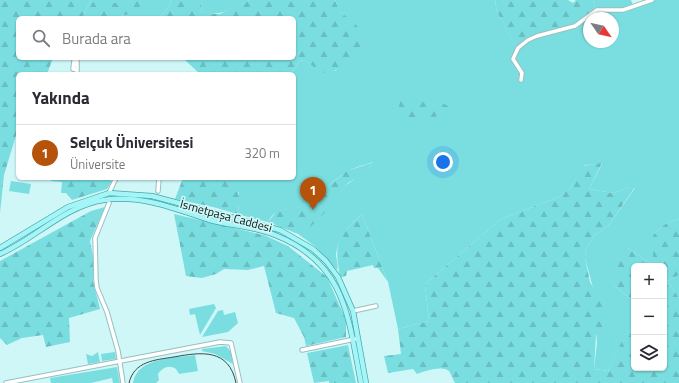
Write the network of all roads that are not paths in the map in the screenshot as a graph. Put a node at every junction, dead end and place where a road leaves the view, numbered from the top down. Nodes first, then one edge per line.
1 (652, 0) edge
2 (521, 80) dead end
3 (115, 180) edge
4 (159, 180) edge
5 (158, 191) dead end
6 (109, 193) junction
7 (171, 202) junction
8 (109, 203) dead end
9 (168, 207) junction
10 (214, 211) junction
11 (212, 220) junction
12 (0, 248) edge
13 (0, 254) edge
14 (376, 306) dead end
15 (353, 311) junction
16 (358, 338) junction
17 (353, 340) junction
18 (302, 350) dead end
19 (120, 363) junction
20 (6, 383) edge
21 (124, 383) edge
22 (240, 383) edge
23 (360, 383) edge
24 (366, 383) edge

1 - 2 street
3 - 6 street
4 - 5 street
6 - 7 main road, İsmetpaşa Caddesi
6 - 12 main road, İsmetpaşa Caddesi
7 - 9 street
7 - 10 main road, İsmetpaşa Caddesi
8 - 19 street
9 - 11 main road
9 - 13 main road
10 - 11 main road
10 - 11 main road
10 - 15 main road, İsmetpaşa Caddesi
11 - 17 main road
14 - 15 street
15 - 16 main road, İsmetpaşa Caddesi
16 - 17 street
16 - 24 main road, İsmetpaşa Caddesi
17 - 18 street
17 - 23 main road
19 - 20 street
19 - 21 street
19 - 22 street

